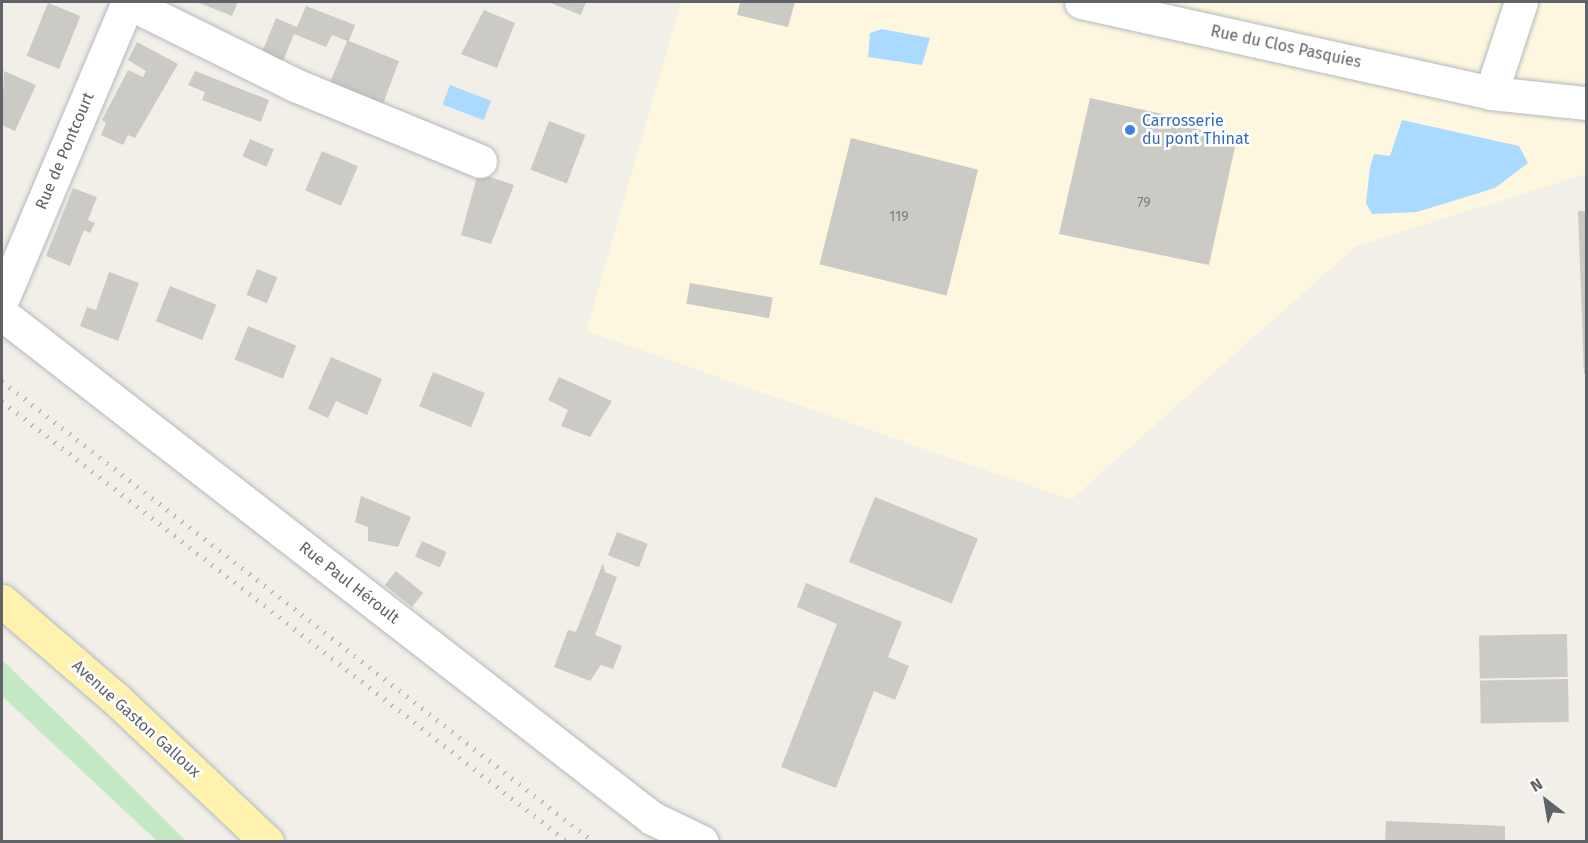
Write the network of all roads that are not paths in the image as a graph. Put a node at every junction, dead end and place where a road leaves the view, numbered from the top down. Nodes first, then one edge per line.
1 (1081, 2) edge
2 (1521, 2) edge
3 (124, 9) edge
4 (1491, 93) junction
5 (1587, 103) edge
6 (470, 166) dead end
7 (2, 300) edge
8 (2, 314) edge
9 (2, 601) edge
10 (214, 789) junction
11 (251, 842) edge
12 (267, 842) edge
13 (291, 842) edge
14 (702, 842) edge

1 - 4 street, Rue du Clos Pasquies
2 - 4 street
3 - 6 street
3 - 7 street, Rue de Pontcourt
4 - 5 street, Rue du Clos Pasquies
8 - 14 street, Rue Paul Héroult
9 - 10 main road, Avenue Gaston Galloux
10 - 11 main road
10 - 12 main road, Avenue Gaston Galloux
10 - 13 main road

